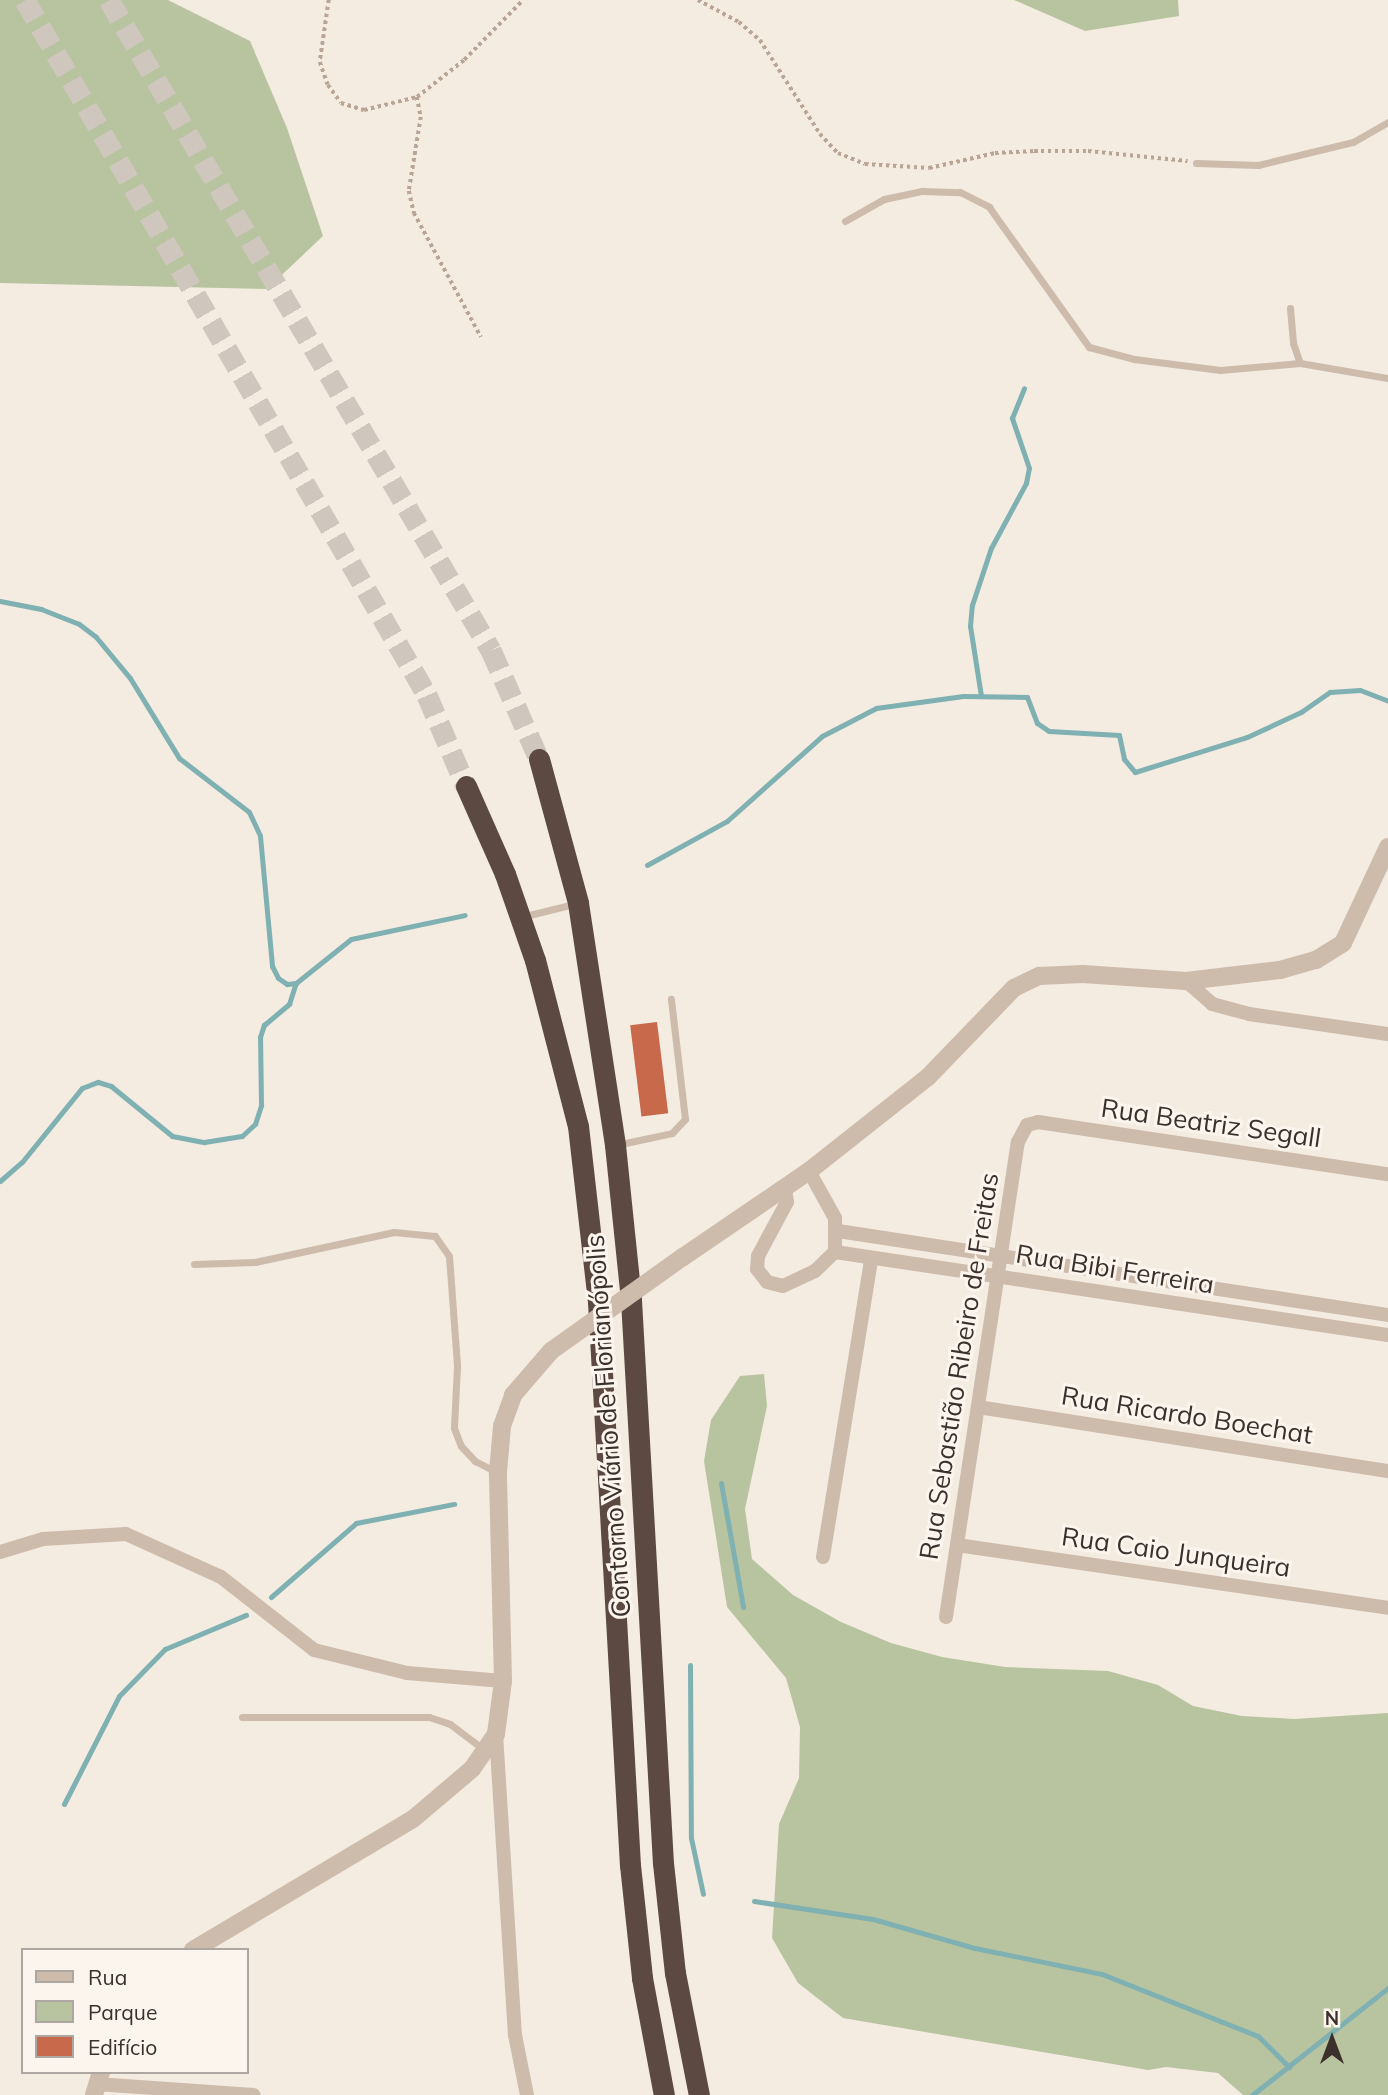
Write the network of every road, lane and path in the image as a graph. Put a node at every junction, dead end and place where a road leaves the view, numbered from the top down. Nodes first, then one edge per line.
1 (329, 0) edge
2 (523, 0) edge
3 (698, 0) edge
4 (417, 97) junction
5 (1388, 122) edge
6 (1195, 163) joint
7 (845, 221) dead end
8 (1290, 308) dead end
9 (481, 337) dead end
10 (1300, 363) junction
11 (1388, 378) edge
12 (539, 759) tunnel mouth
13 (466, 786) tunnel mouth
14 (1388, 847) edge
15 (578, 903) junction
16 (520, 917) junction
17 (1186, 981) junction
18 (671, 999) dead end
19 (1388, 1034) edge
20 (1027, 1125) joint
21 (615, 1145) junction
22 (808, 1171) junction
23 (1388, 1174) edge
24 (785, 1188) junction
25 (838, 1231) junction
26 (835, 1252) junction
27 (1001, 1256) junction
28 (871, 1259) junction
29 (194, 1264) dead end
30 (998, 1277) junction
31 (1385, 1315) edge
32 (1384, 1334) edge
33 (978, 1407) junction
34 (1388, 1471) edge
35 (498, 1472) junction
36 (957, 1545) junction
37 (0, 1552) edge
38 (823, 1557) dead end
39 (1388, 1608) edge
40 (946, 1617) dead end
41 (503, 1681) junction
42 (242, 1717) dead end
43 (496, 1734) junction
44 (485, 1751) junction
45 (196, 1948) edge
46 (97, 2084) edge
47 (254, 2095) edge
48 (527, 2095) edge
49 (664, 2095) edge
50 (699, 2095) edge

1 - 4 path
2 - 4 path
3 - 6 path
4 - 9 path
5 - 6 lane
7 - 10 lane
8 - 10 lane
10 - 11 lane
12 - 15 highway, Contorno Viário de Florianópolis
13 - 16 highway, Contorno Viário de Florianópolis
14 - 17 street
15 - 16 lane
15 - 21 highway, Contorno Viário de Florianópolis
16 - 49 highway, Contorno Viário de Florianópolis
17 - 19 street
17 - 22 street
18 - 21 lane
20 - 23 street, Rua Beatriz Segall
20 - 27 street, Rua Sebastião Ribeiro de Freitas
21 - 50 highway, Contorno Viário de Florianópolis
22 - 24 street
22 - 25 street
24 - 26 street
24 - 35 street, bridge
25 - 26 street
25 - 27 street, Rua Bibi Ferreira
26 - 28 street, Rua Bibi Ferreira
27 - 30 street, Rua Sebastião Ribeiro de Freitas
27 - 31 street, Rua Bibi Ferreira
28 - 30 street, Rua Bibi Ferreira
28 - 38 street
29 - 35 lane
30 - 32 street, Rua Bibi Ferreira
30 - 33 street, Rua Sebastião Ribeiro de Freitas
31 - 32 street
33 - 34 street, Rua Ricardo Boechat
33 - 36 street, Rua Sebastião Ribeiro de Freitas
35 - 41 street
36 - 39 street, Rua Caio Junqueira
36 - 40 street, Rua Sebastião Ribeiro de Freitas
37 - 41 street
41 - 43 street
42 - 44 lane
43 - 44 street
43 - 48 street
44 - 45 street
46 - 47 street

